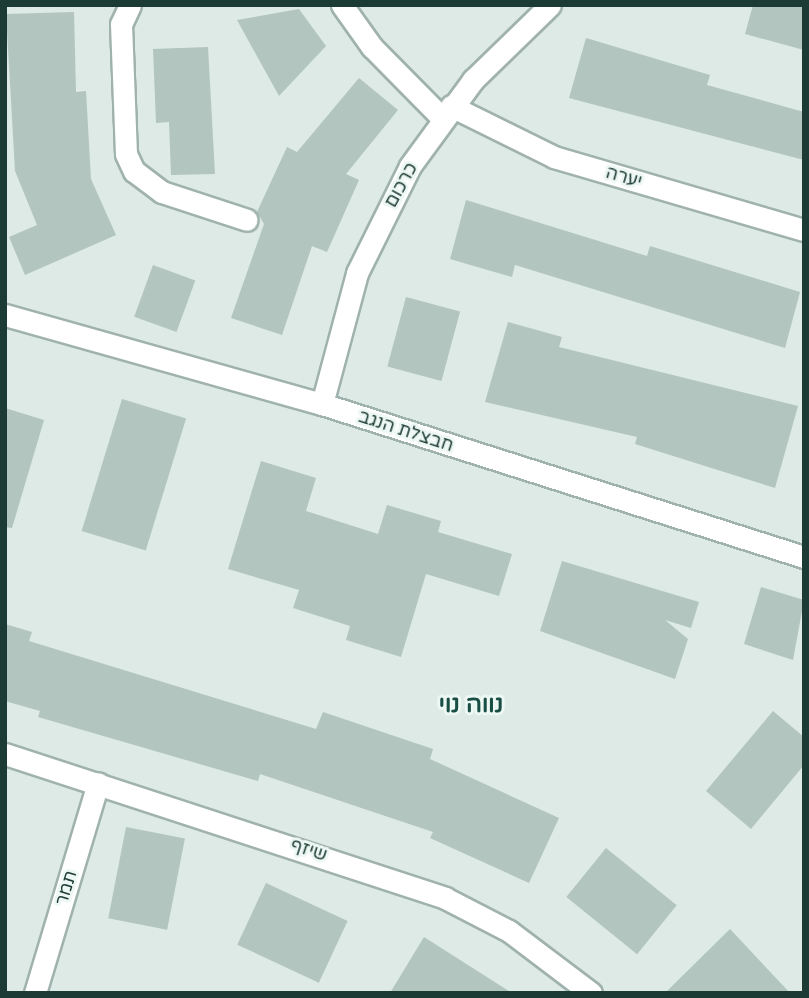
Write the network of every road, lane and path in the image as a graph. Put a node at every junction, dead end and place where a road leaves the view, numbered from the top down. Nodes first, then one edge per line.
1 (130, 5) edge
2 (342, 5) edge
3 (551, 5) edge
4 (447, 113) junction
5 (247, 220) dead end
6 (804, 230) edge
7 (5, 315) edge
8 (322, 404) junction
9 (804, 557) edge
10 (5, 754) edge
11 (98, 783) junction
12 (35, 993) edge
13 (591, 993) edge

1 - 5 street
2 - 4 street, יערה
3 - 4 street, כרכום
4 - 6 street, יערה
4 - 8 street, כרכום
7 - 8 street, חבצלת הנגב
8 - 9 street, חבצלת הנגב
10 - 11 street, שיזף
11 - 12 street, תמר
11 - 13 street, שיזף

